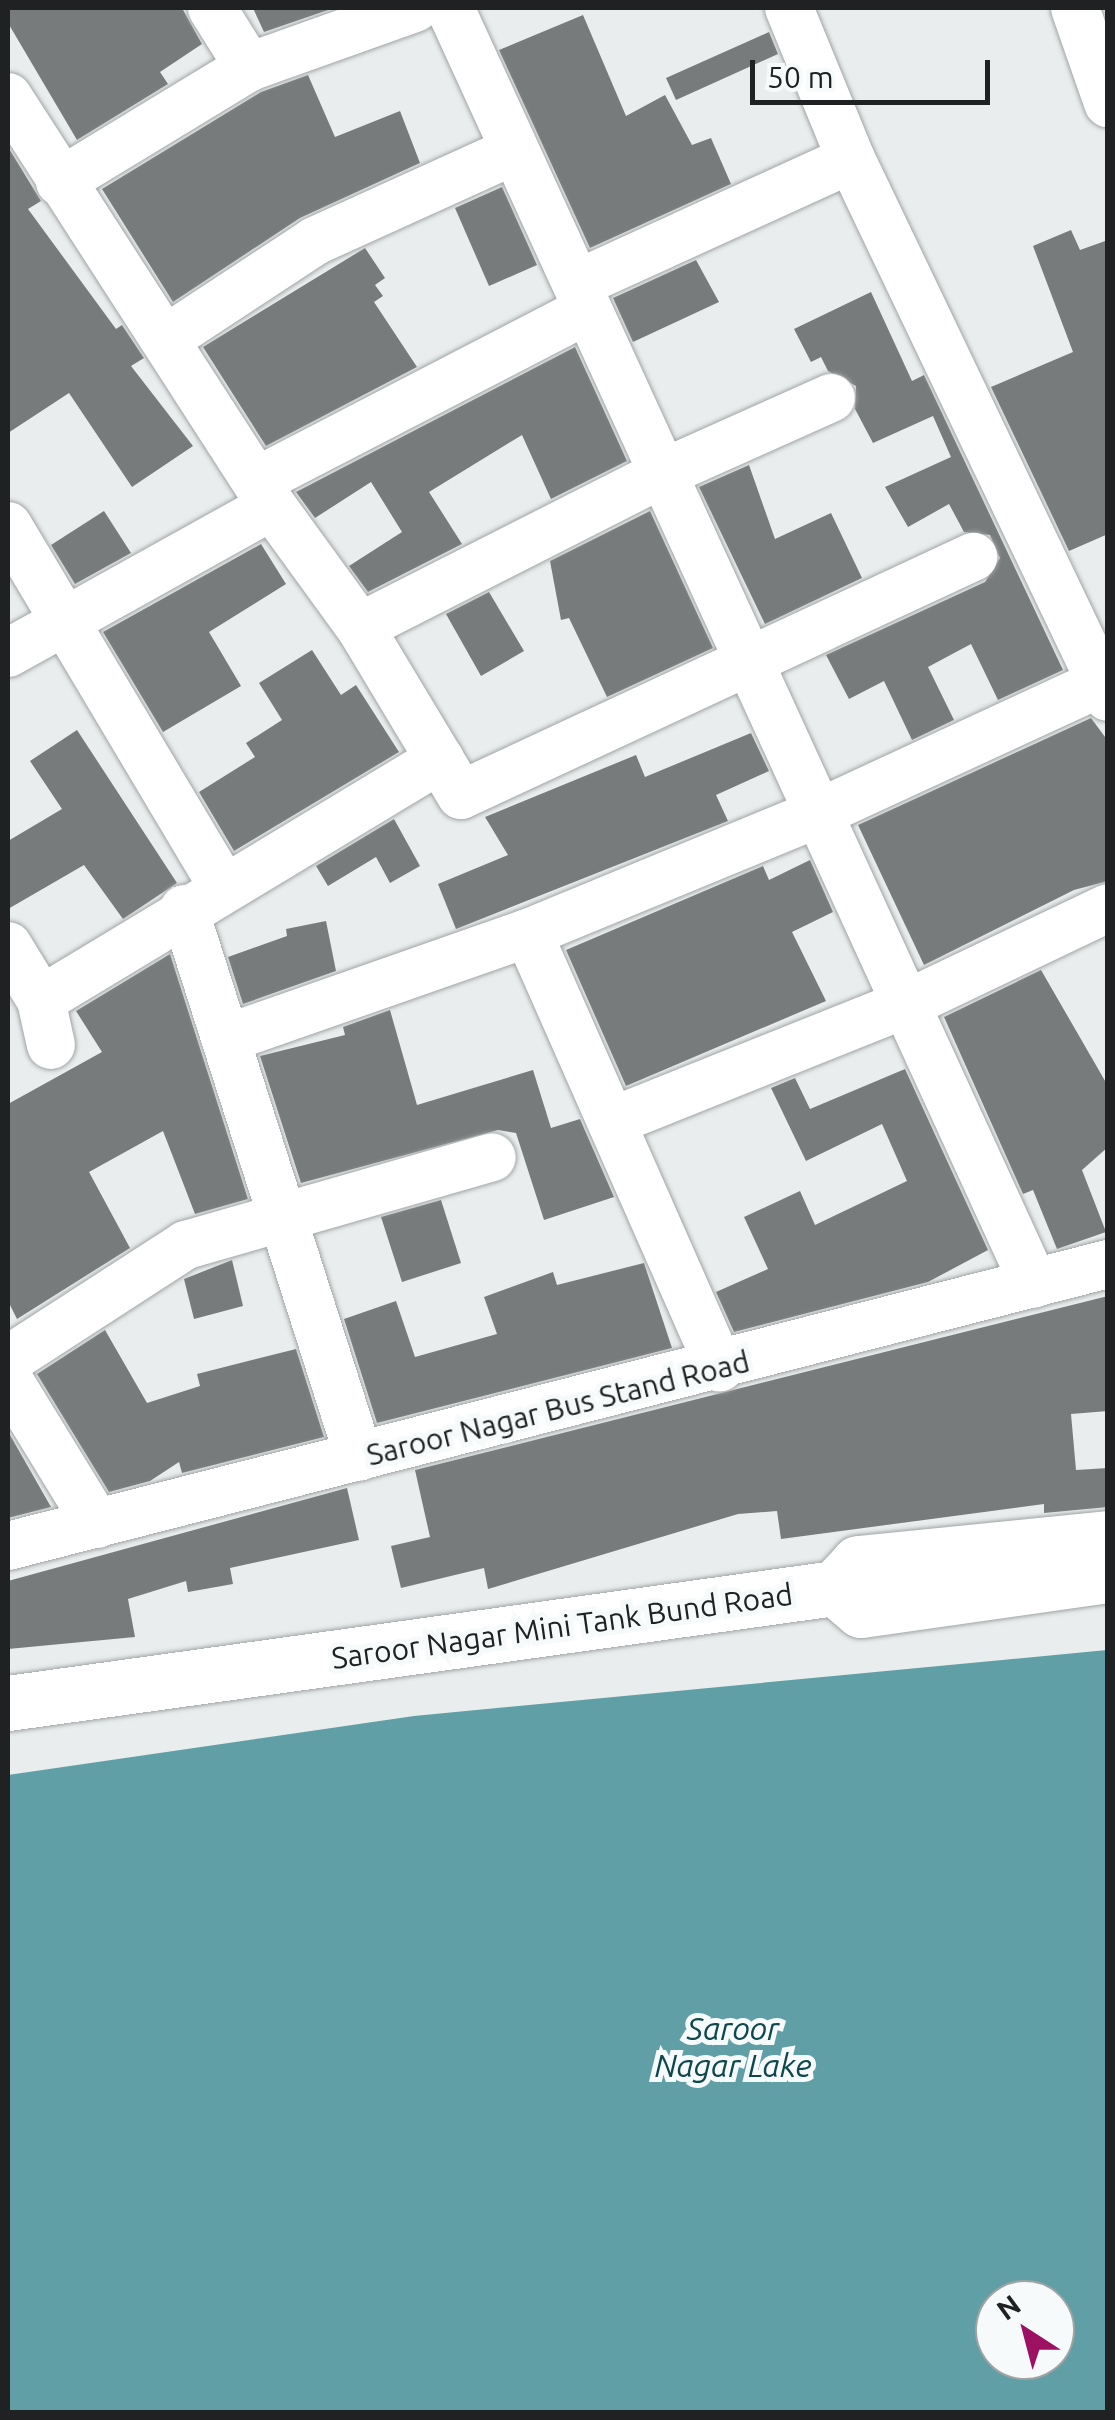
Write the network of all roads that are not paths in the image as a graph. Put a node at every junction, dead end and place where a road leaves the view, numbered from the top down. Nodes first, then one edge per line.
1 (212, 8) edge
2 (414, 8) edge
3 (450, 8) edge
4 (788, 8) edge
5 (1075, 8) edge
6 (248, 67) junction
7 (8, 97) edge
8 (1108, 103) edge
9 (513, 151) junction
10 (851, 159) junction
11 (60, 182) junction
12 (582, 297) junction
13 (166, 338) junction
14 (831, 398) dead end
15 (662, 473) junction
16 (266, 493) junction
17 (8, 526) edge
18 (973, 558) dead end
19 (64, 618) junction
20 (360, 626) junction
21 (8, 653) edge
22 (750, 665) junction
23 (1104, 690) edge
24 (440, 759) junction
25 (821, 812) junction
26 (203, 897) junction
27 (1108, 908) edge
28 (528, 933) junction
29 (8, 946) edge
30 (911, 1002) junction
31 (230, 1036) junction
32 (613, 1121) junction
33 (492, 1157) dead end
34 (284, 1216) junction
35 (1108, 1264) edge
36 (1034, 1284) junction
37 (8, 1360) edge
38 (720, 1368) junction
39 (8, 1379) edge
40 (359, 1457) junction
41 (97, 1524) junction
42 (1108, 1538) edge
43 (8, 1546) edge
44 (1108, 1575) edge
45 (835, 1588) junction
46 (8, 1703) edge

1 - 6 street
2 - 6 street
3 - 9 street
4 - 10 street
5 - 8 street
6 - 11 street
7 - 11 street
9 - 12 street
9 - 13 street
10 - 12 street
10 - 23 street
11 - 13 street
12 - 15 street
12 - 16 street
13 - 16 street
14 - 15 street
15 - 20 street
15 - 22 street
16 - 19 street
16 - 20 street
17 - 19 street
18 - 22 street
19 - 21 street
19 - 26 street
20 - 24 street
22 - 24 street
22 - 25 street
23 - 25 street
24 - 26 street
25 - 28 street
25 - 30 street
26 - 29 street
26 - 31 street
27 - 30 street
28 - 31 street
28 - 32 street
30 - 32 street
30 - 36 street
31 - 34 street
32 - 38 street
33 - 34 street
34 - 37 street
34 - 40 street
35 - 36 street, Saroor Nagar Bus Stand Road
36 - 38 street, Saroor Nagar Bus Stand Road
38 - 40 street, Saroor Nagar Bus Stand Road
39 - 41 street
40 - 41 street, Saroor Nagar Bus Stand Road
41 - 43 street, Saroor Nagar Bus Stand Road
42 - 45 main road, Saroor Nagar Mini Tank Bund Road
44 - 45 main road
45 - 46 main road, Saroor Nagar Mini Tank Bund Road

